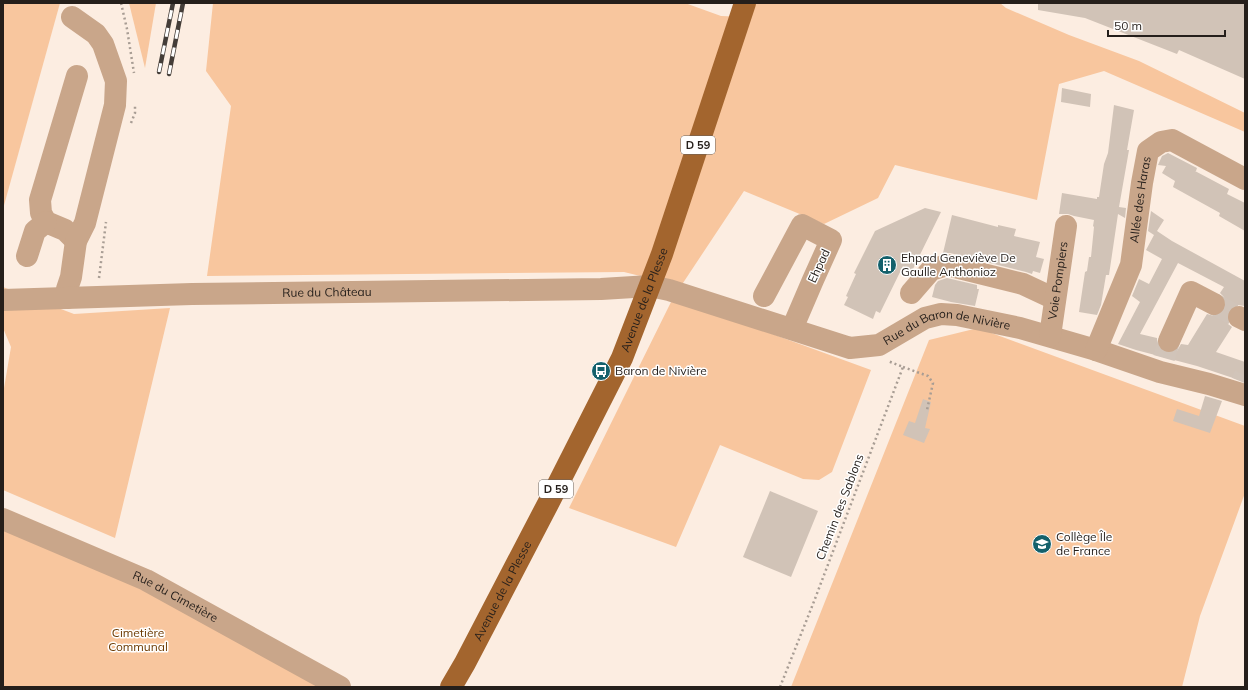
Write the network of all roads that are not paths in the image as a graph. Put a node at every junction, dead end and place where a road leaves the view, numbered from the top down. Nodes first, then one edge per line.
1 (745, 3) edge
2 (72, 17) dead end
3 (77, 76) dead end
4 (1245, 178) edge
5 (46, 222) junction
6 (1066, 226) dead end
7 (76, 241) junction
8 (27, 256) dead end
9 (781, 264) junction
10 (813, 280) junction
11 (650, 286) junction
12 (911, 294) dead end
13 (764, 296) dead end
14 (67, 298) junction
15 (1055, 299) junction
16 (3, 300) edge
17 (1214, 304) tunnel mouth
18 (792, 329) junction
19 (1050, 336) junction
20 (1096, 350) junction
21 (1164, 357) junction
22 (1241, 390) edge
23 (3, 519) edge
24 (340, 687) edge
25 (451, 687) edge

1 - 11 main road, Avenue de la Plesse / D 59
2 - 7 street
3 - 5 street
4 - 20 street, Allée des Haras
5 - 7 street
5 - 8 street
6 - 15 street, Voie Pompiers
7 - 14 street
9 - 10 street
9 - 10 street, Ehpad
9 - 13 street, Ehpad
10 - 18 street, Ehpad
11 - 14 street, Rue du Château
11 - 18 street, Rue du Baron de Nivière
11 - 25 main road, Avenue de la Plesse / D 59
12 - 15 street
14 - 16 street, Rue du Château
15 - 19 street, Voie Pompiers
17 - 21 street
18 - 19 street, Rue du Baron de Nivière
19 - 20 street, Rue du Baron de Nivière
20 - 21 street, Rue du Baron de Nivière
21 - 22 street, Rue du Baron de Nivière
23 - 24 street, Rue du Cimetière

